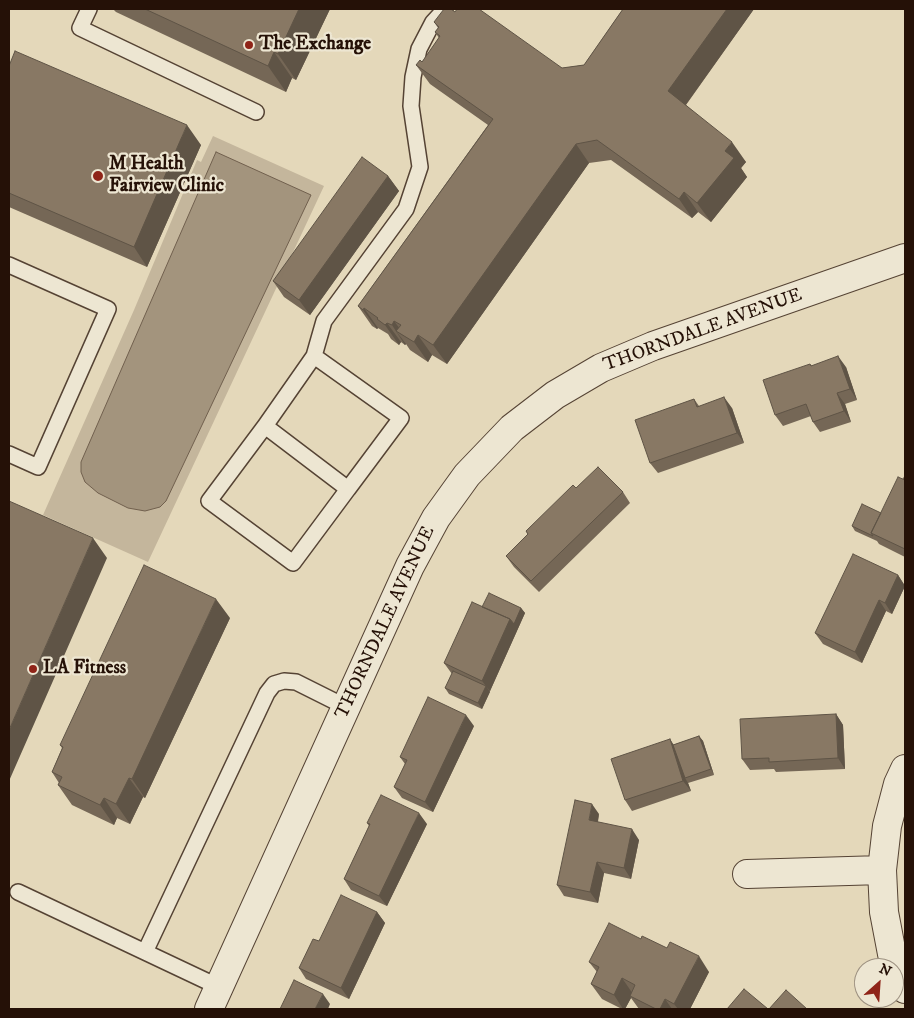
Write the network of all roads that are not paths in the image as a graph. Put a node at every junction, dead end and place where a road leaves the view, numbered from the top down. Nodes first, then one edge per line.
1 (89, 9) edge
2 (445, 9) edge
3 (256, 112) dead end
4 (905, 258) edge
5 (9, 265) edge
6 (314, 356) junction
7 (265, 426) junction
8 (9, 454) edge
9 (348, 489) junction
10 (346, 707) junction
11 (905, 769) edge
12 (882, 870) junction
13 (747, 874) dead end
14 (18, 892) dead end
15 (145, 952) junction
16 (905, 989) edge
17 (214, 998) edge

1 - 3 lane
2 - 6 lane
4 - 10 street, THORNDALE AVENUE
5 - 8 lane
6 - 7 lane
6 - 9 lane
7 - 9 lane
7 - 9 lane
10 - 15 lane
10 - 17 street, THORNDALE AVENUE
11 - 12 street
12 - 13 street
12 - 16 street
14 - 15 lane
15 - 17 lane

